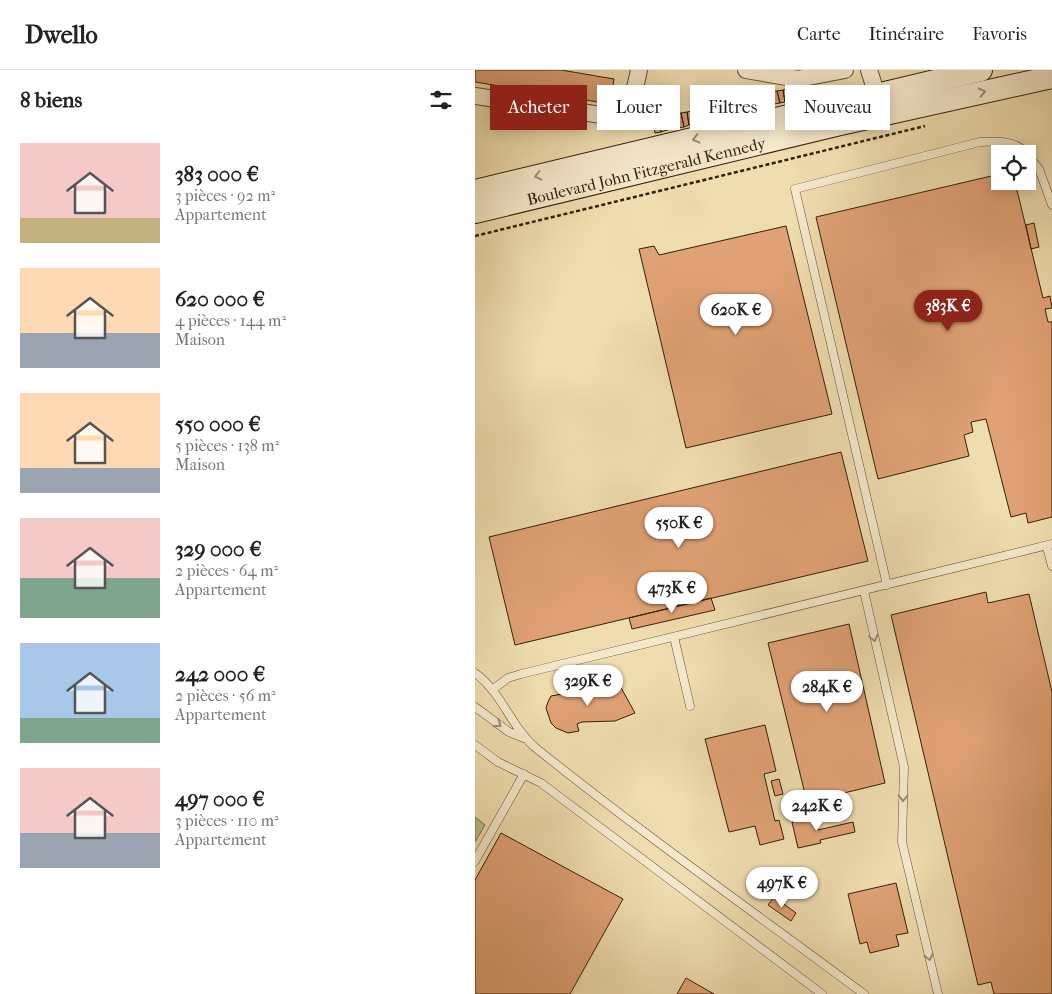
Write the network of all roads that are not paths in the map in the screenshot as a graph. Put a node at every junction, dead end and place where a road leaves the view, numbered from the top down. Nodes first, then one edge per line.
1 (639, 70) edge
2 (746, 70) edge
3 (845, 70) edge
4 (869, 70) edge
5 (981, 70) edge
6 (1052, 77) edge
7 (874, 85) edge
8 (890, 92) edge
9 (475, 96) edge
10 (890, 113) edge
11 (785, 117) edge
12 (815, 130) edge
13 (1015, 145) edge
14 (1036, 165) edge
15 (475, 191) edge
16 (1052, 205) edge
17 (475, 212) edge
18 (1050, 545) edge
19 (1052, 566) edge
20 (887, 585) junction
21 (864, 591) junction
22 (674, 637) junction
23 (475, 673) edge
24 (492, 690) junction
25 (690, 706) dead end
26 (475, 707) edge
27 (523, 738) junction
28 (475, 745) edge
29 (524, 774) junction
30 (475, 861) edge
31 (823, 994) edge
32 (864, 994) edge
33 (938, 994) edge

1 - 9 street
2 - 3 street
4 - 7 street
5 - 8 main road, Boulevard John Fitzgerald Kennedy
10 -> 6 main road, Boulevard John Fitzgerald Kennedy
11 -> 15 main road, Boulevard John Fitzgerald Kennedy
12 - 17 main road, Boulevard John Fitzgerald Kennedy
13 - 20 lane
14 - 16 lane
18 - 19 lane
18 - 20 lane
20 - 21 lane
21 - 22 lane
21 -> 33 lane
22 - 24 lane
22 - 25 lane
23 - 24 lane
24 - 27 lane
26 -> 27 lane
27 - 32 lane
28 - 29 lane
29 - 30 lane
29 - 31 lane

